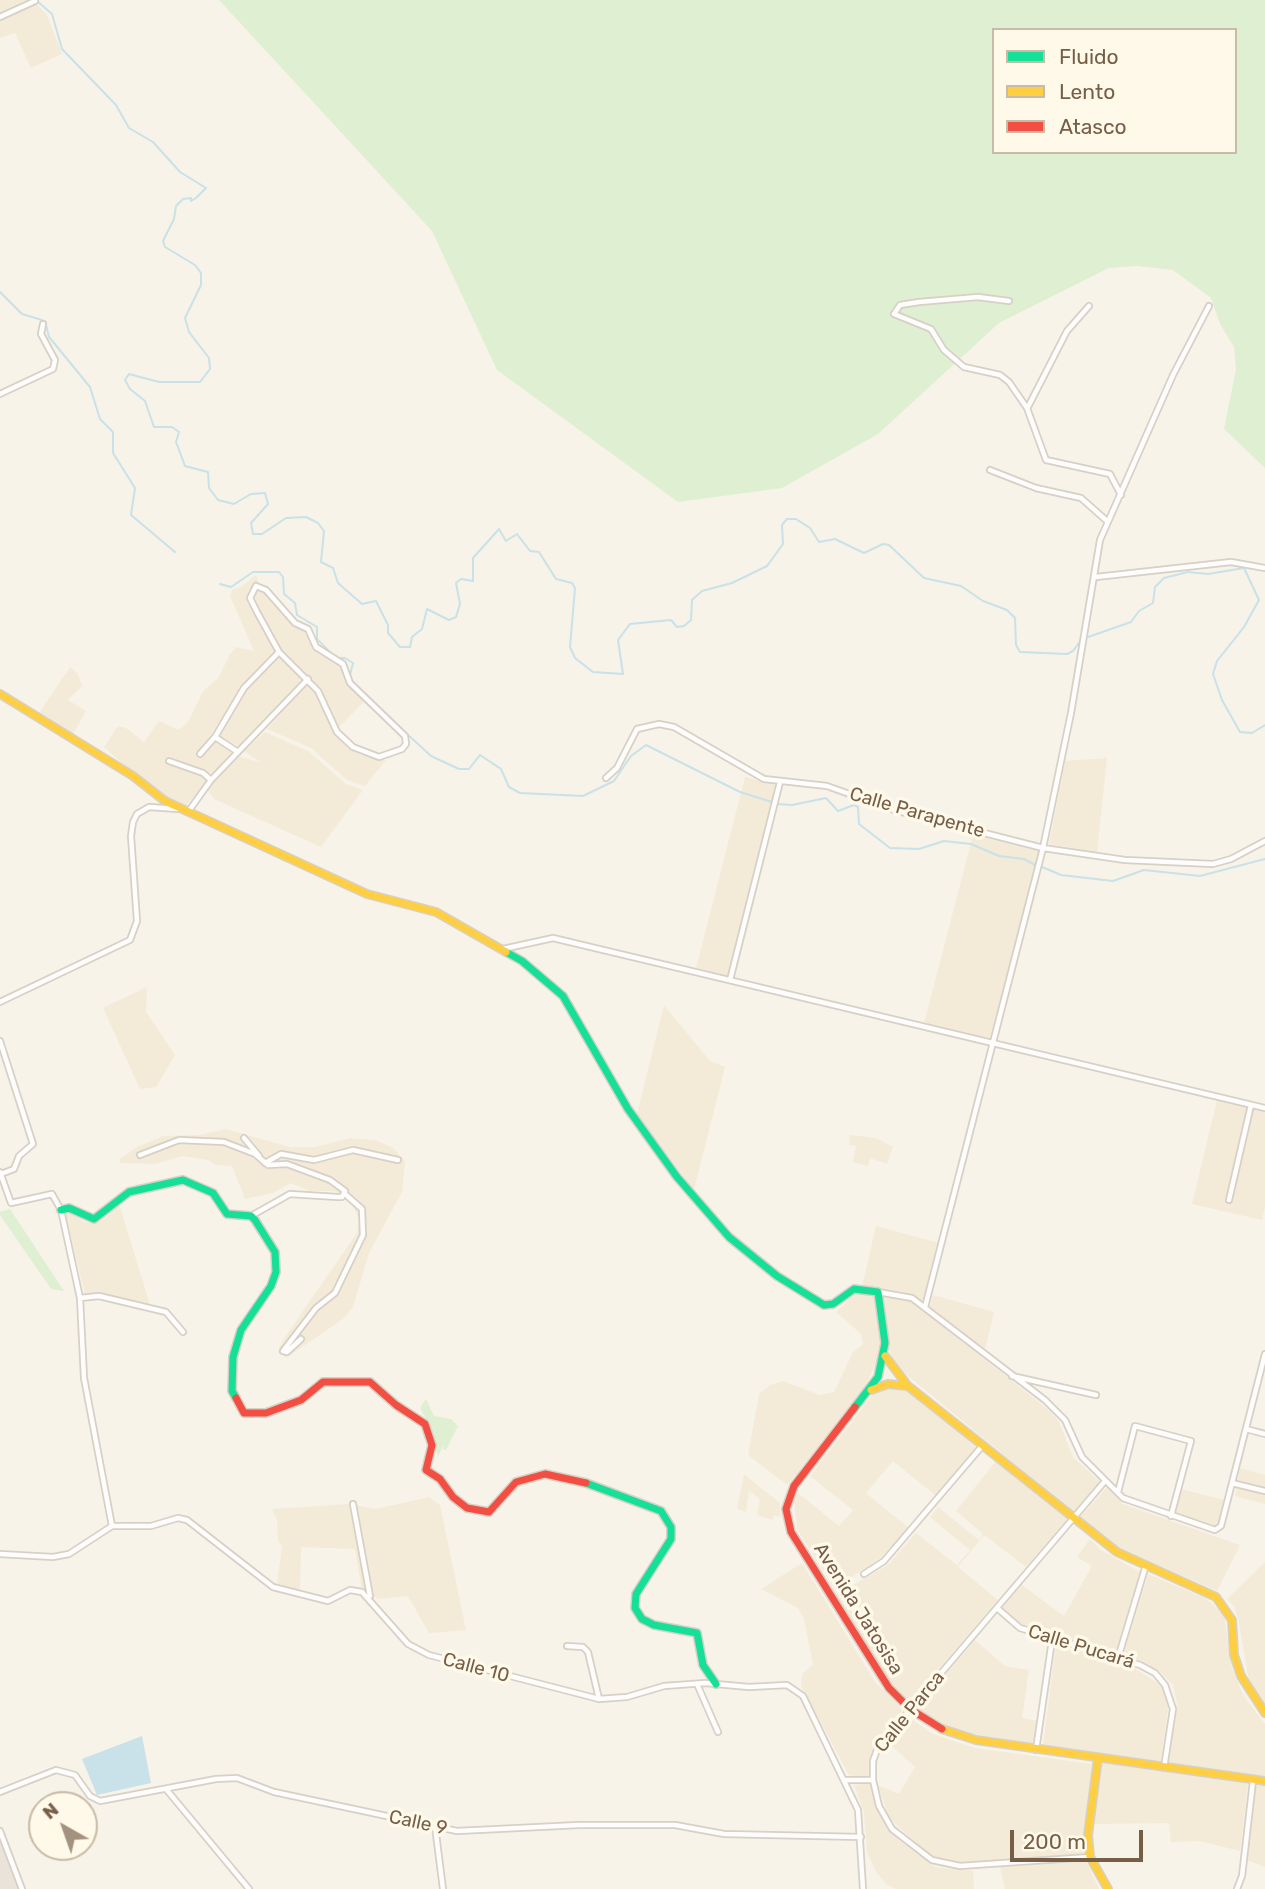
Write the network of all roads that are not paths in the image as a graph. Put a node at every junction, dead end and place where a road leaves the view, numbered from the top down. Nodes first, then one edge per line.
1 (35, 1) edge
2 (0, 16) edge
3 (1009, 301) dead end
4 (1089, 306) dead end
5 (1209, 306) dead end
6 (43, 324) dead end
7 (0, 394) edge
8 (1027, 408) junction
9 (990, 470) dead end
10 (1121, 496) junction
11 (1107, 521) junction
12 (1265, 568) edge
13 (1096, 577) junction
14 (279, 652) junction
15 (308, 680) junction
16 (0, 694) edge
17 (215, 737) junction
18 (238, 752) junction
19 (200, 754) dead end
20 (169, 761) dead end
21 (606, 778) dead end
22 (211, 780) junction
23 (780, 782) junction
24 (185, 811) junction
25 (1265, 841) edge
26 (1043, 848) junction
27 (502, 949) junction
28 (730, 980) junction
29 (0, 1002) edge
30 (0, 1041) edge
31 (994, 1042) junction
32 (1251, 1105) junction
33 (1265, 1108) edge
34 (244, 1138) dead end
35 (140, 1155) dead end
36 (260, 1157) junction
37 (398, 1160) dead end
38 (265, 1163) junction
39 (0, 1173) edge
40 (345, 1194) junction
41 (1229, 1200) dead end
42 (61, 1210) junction
43 (251, 1216) junction
44 (878, 1292) junction
45 (80, 1298) junction
46 (925, 1307) junction
47 (183, 1332) dead end
48 (301, 1339) dead end
49 (1265, 1353) edge
50 (884, 1354) junction
51 (1012, 1376) junction
52 (908, 1385) junction
53 (870, 1391) junction
54 (1096, 1395) dead end
55 (1246, 1429) junction
56 (1265, 1434) edge
57 (982, 1445) junction
58 (1105, 1481) junction
59 (1232, 1483) junction
60 (1265, 1491) edge
61 (1118, 1493) junction
62 (353, 1504) dead end
63 (1171, 1516) junction
64 (1073, 1518) junction
65 (111, 1526) junction
66 (0, 1554) edge
67 (1146, 1565) junction
68 (864, 1574) dead end
69 (370, 1597) junction
70 (997, 1608) junction
71 (1052, 1640) junction
72 (567, 1646) dead end
73 (1118, 1658) junction
74 (696, 1684) junction
75 (716, 1684) junction
76 (599, 1699) junction
77 (910, 1709) junction
78 (1265, 1713) edge
79 (718, 1732) dead end
80 (1036, 1751) junction
81 (1098, 1758) junction
82 (1164, 1768) junction
83 (846, 1780) junction
84 (873, 1780) junction
85 (1253, 1781) junction
86 (1265, 1781) edge
87 (166, 1789) junction
88 (0, 1792) edge
89 (435, 1826) junction
90 (0, 1831) edge
91 (861, 1837) junction
92 (1090, 1857) junction
93 (22, 1889) edge
94 (248, 1889) edge
95 (443, 1889) edge
96 (863, 1889) edge
97 (1108, 1889) edge
98 (1237, 1889) edge

1 - 2 street
3 - 8 street
4 - 8 street
5 - 10 street
6 - 7 street
8 - 10 street
9 - 11 street
10 - 11 street
11 - 13 street
12 - 13 street
13 - 26 street
14 - 15 street
14 - 15 street
14 - 17 street
15 - 18 street
16 - 24 street
17 - 18 street
17 - 19 street
18 - 22 street
20 - 22 street
21 - 23 street, Calle Parapente
22 - 24 street
23 - 26 street, Calle Parapente
23 - 28 street
24 - 27 street
24 - 29 street
25 - 26 street, Calle Parapente
26 - 31 street
27 - 28 street
27 - 44 street
28 - 31 street
30 - 39 street
31 - 32 street
31 - 46 street
32 - 33 street
32 - 41 street
34 - 36 street
35 - 36 street
36 - 38 street
37 - 38 street
38 - 40 street
39 - 42 street
40 - 43 street
40 - 48 street
42 - 43 street
42 - 45 street
43 - 75 street
44 - 46 street
44 - 50 street, Avenida Jatosisa
45 - 47 street
45 - 65 street
46 - 51 street
49 - 55 street
50 - 52 street
50 - 53 street, Avenida Jatosisa
51 - 54 street
51 - 58 street
52 - 53 street
52 - 57 street
53 - 77 street, Avenida Jatosisa
55 - 56 street
55 - 59 street
57 - 64 street
57 - 68 street
58 - 61 street
58 - 64 street, Calle Parca
59 - 60 street
59 - 63 street
61 - 63 street
61 - 63 street
62 - 69 street
64 - 67 street
64 - 70 street, Calle Parca
65 - 66 street
65 - 69 street
67 - 73 street
67 - 78 street
69 - 76 street, Calle 10
70 - 71 street, Calle Pucará
70 - 77 street, Calle Parca
71 - 73 street, Calle Pucará
71 - 80 street
72 - 76 street
73 - 82 street, Calle Pucará
74 - 75 street, Calle 10
74 - 76 street, Calle 10
74 - 79 street
75 - 83 street, Calle 10
77 - 80 street, Avenida Jatosisa
77 - 84 street, Calle Parca
80 - 81 street, Avenida Jatosisa
81 - 82 street, Avenida Jatosisa
81 - 92 street
82 - 85 street, Avenida Jatosisa
83 - 84 street
83 - 91 street, Calle 10
84 - 92 street, Calle Parca
85 - 86 street, Avenida Jatosisa
85 - 98 street
87 - 88 street, Calle 9
87 - 89 street, Calle 9
87 - 94 street
89 - 91 street, Calle 9
89 - 95 street
90 - 93 street
91 - 96 street, Calle 10
92 - 97 street

